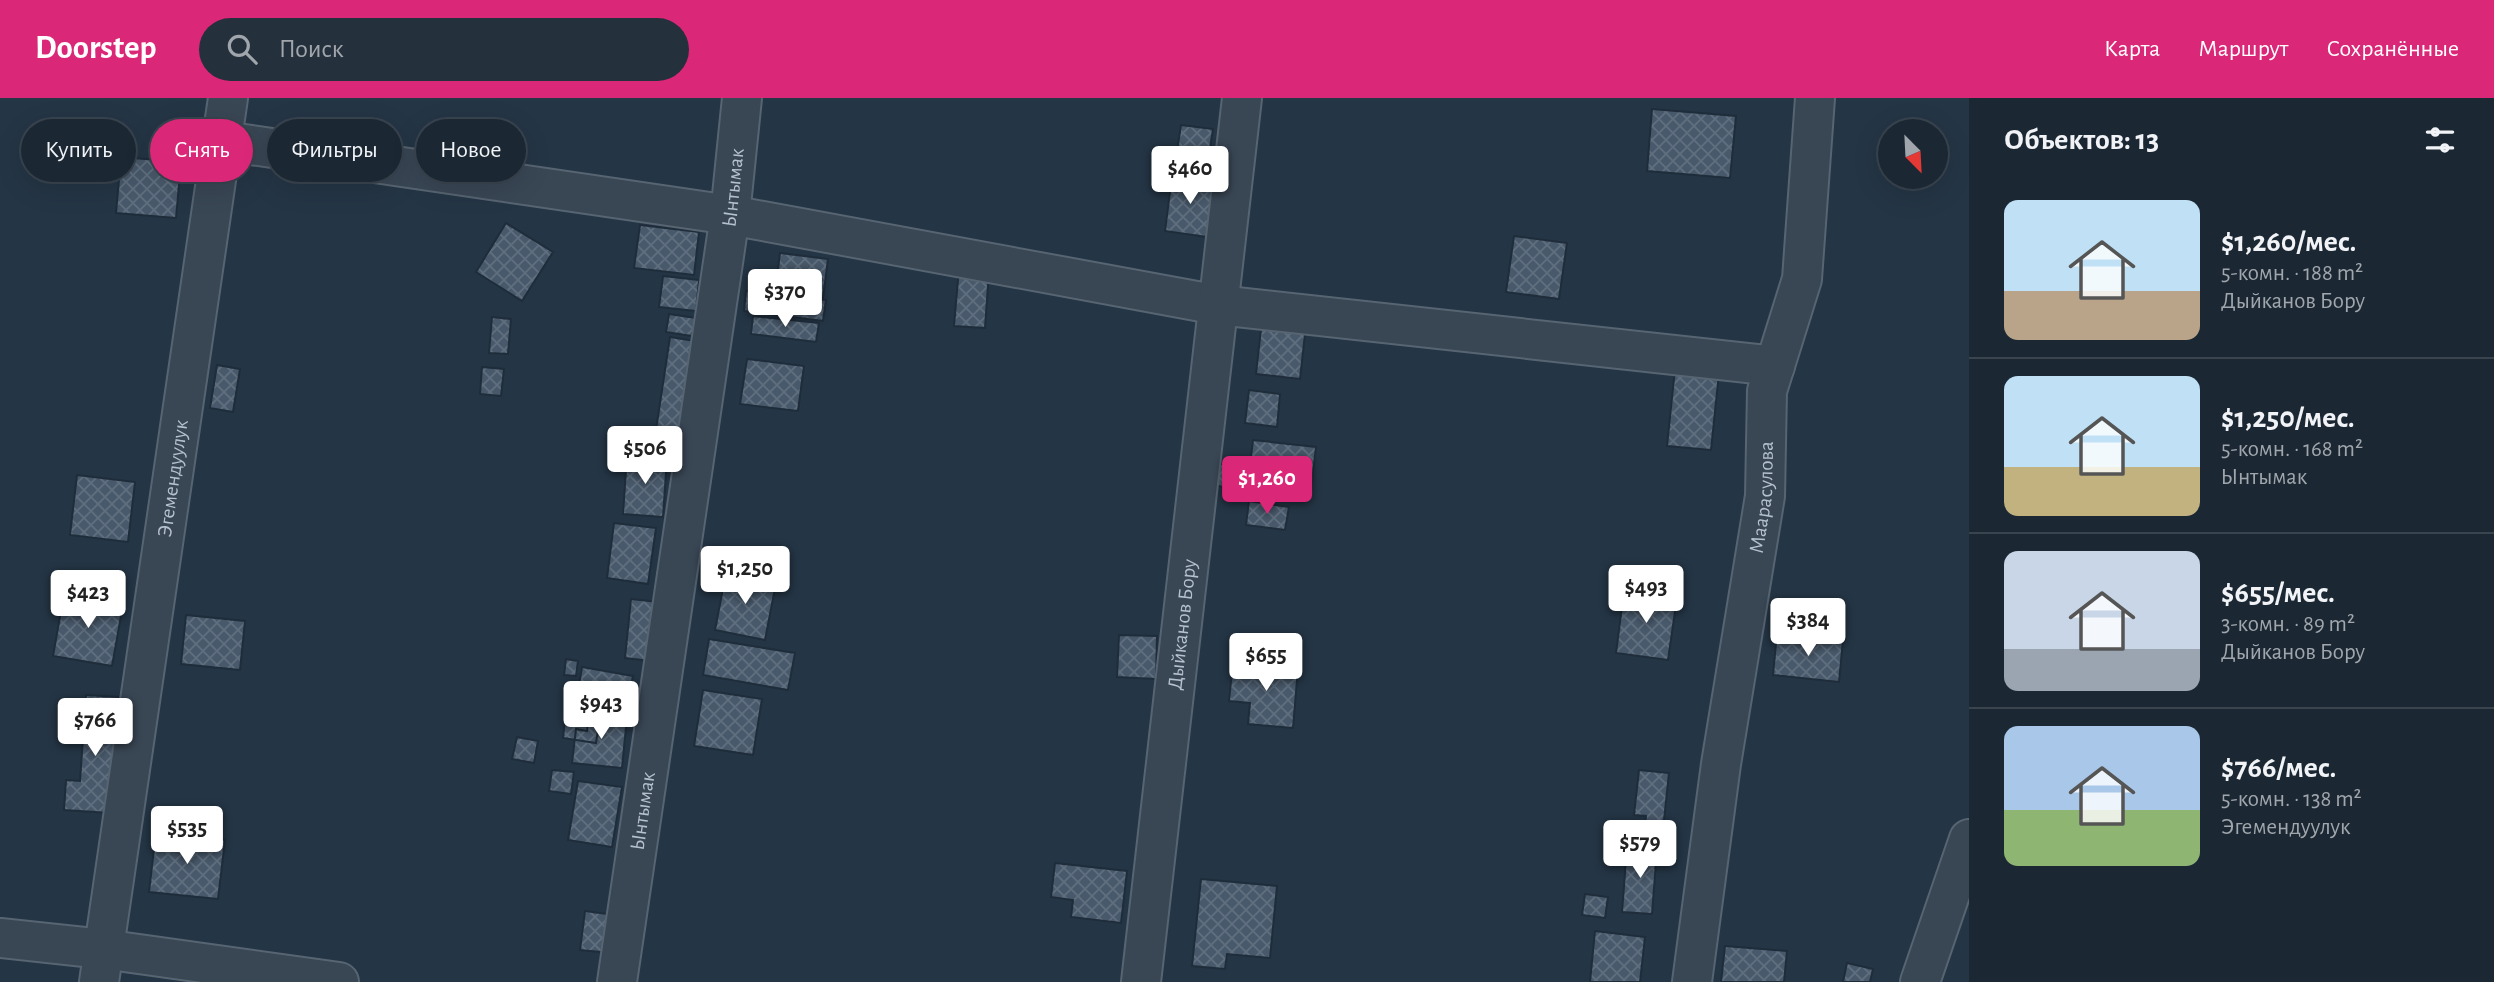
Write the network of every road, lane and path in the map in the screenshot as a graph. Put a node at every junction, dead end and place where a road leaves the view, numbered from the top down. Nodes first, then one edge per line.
1 (228, 98) edge
2 (742, 98) edge
3 (1242, 98) edge
4 (1815, 98) edge
5 (226, 119) edge
6 (253, 145) edge
7 (218, 182) edge
8 (730, 215) junction
9 (1218, 305) junction
10 (1775, 366) junction
11 (1969, 839) edge
12 (0, 938) edge
13 (101, 965) edge
14 (339, 982) edge
15 (617, 982) edge
16 (1141, 982) edge
17 (1692, 982) edge
18 (1920, 982) edge

1 - 5 street, Эгемендуулук
2 - 8 street, Ынтымак
3 - 9 street, Дыйканов Бору
4 - 10 street, Маарасулова
6 - 8 street
7 - 13 street, Эгемендуулук
8 - 9 street
8 - 15 street, Ынтымак
9 - 10 street
9 - 16 street, Дыйканов Бору
10 - 17 street, Маарасулова
11 - 18 street
12 - 13 street
13 - 14 street

